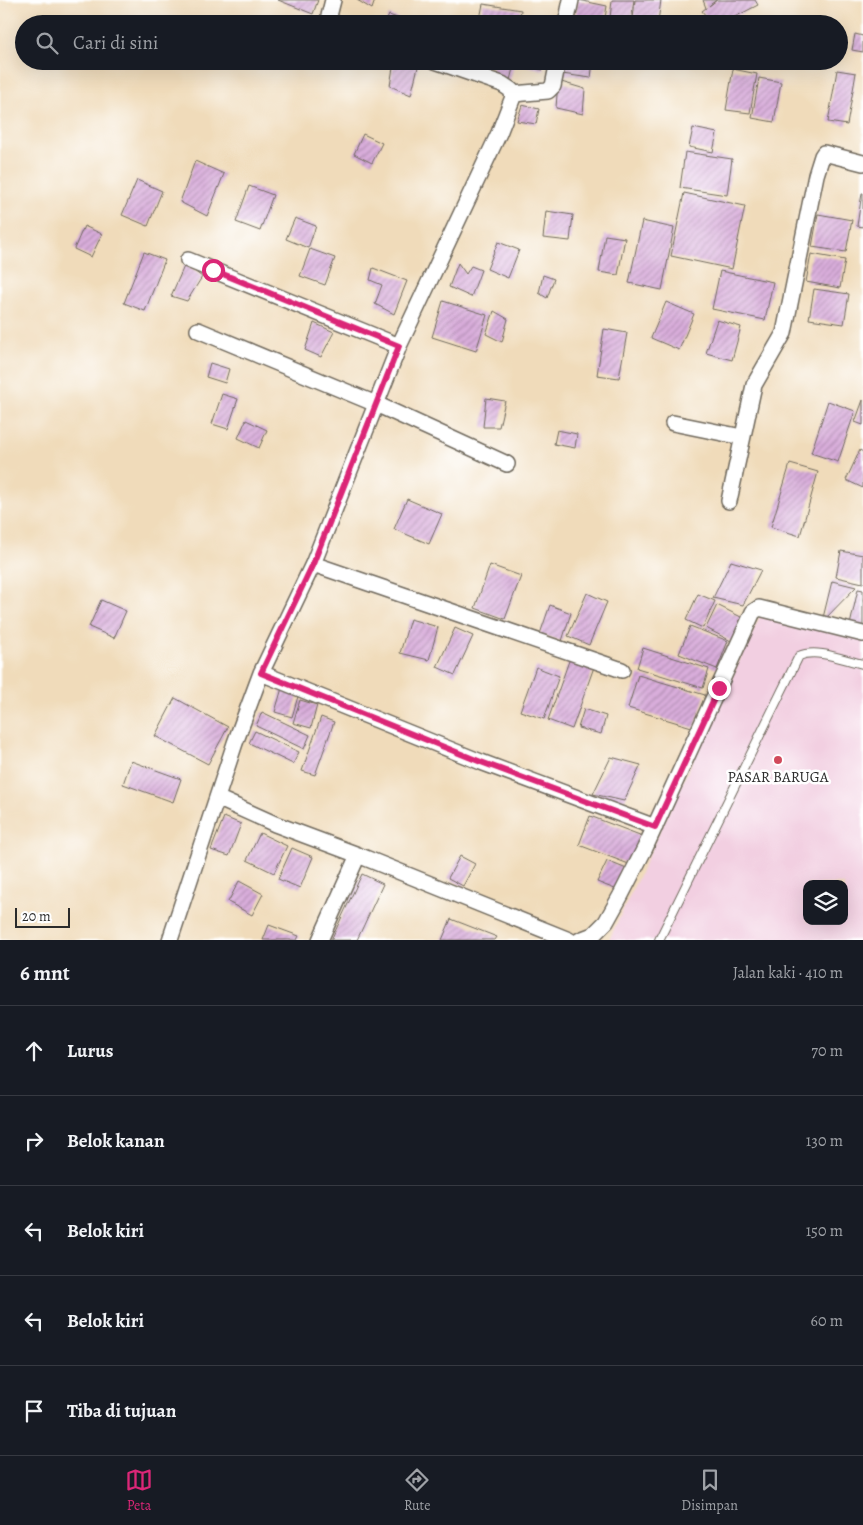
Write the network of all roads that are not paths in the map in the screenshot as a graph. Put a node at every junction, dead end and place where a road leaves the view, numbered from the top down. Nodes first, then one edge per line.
1 (333, 0) edge
2 (571, 0) edge
3 (329, 15) edge
4 (568, 15) edge
5 (461, 70) edge
6 (556, 70) edge
7 (513, 94) junction
8 (863, 163) edge
9 (188, 260) dead end
10 (198, 330) dead end
11 (399, 346) junction
12 (376, 404) junction
13 (673, 423) dead end
14 (742, 437) junction
15 (507, 464) dead end
16 (729, 501) dead end
17 (313, 564) junction
18 (863, 634) edge
19 (863, 664) edge
20 (622, 670) dead end
21 (261, 673) junction
22 (217, 798) junction
23 (655, 827) junction
24 (358, 855) junction
25 (170, 940) edge
26 (320, 940) edge
27 (569, 940) edge
28 (580, 940) edge
29 (659, 940) edge

1 - 3 street
2 - 4 street
5 - 7 street
6 - 7 street
7 - 11 street
8 - 14 street
9 - 11 street
10 - 12 street
11 - 12 street
12 - 15 street
12 - 17 street
13 - 14 street
14 - 16 street
17 - 20 street
17 - 21 street
18 - 23 street
19 - 29 lane
21 - 22 street
21 - 23 street
22 - 24 street
22 - 25 street
23 - 28 street
24 - 26 street
24 - 27 street

